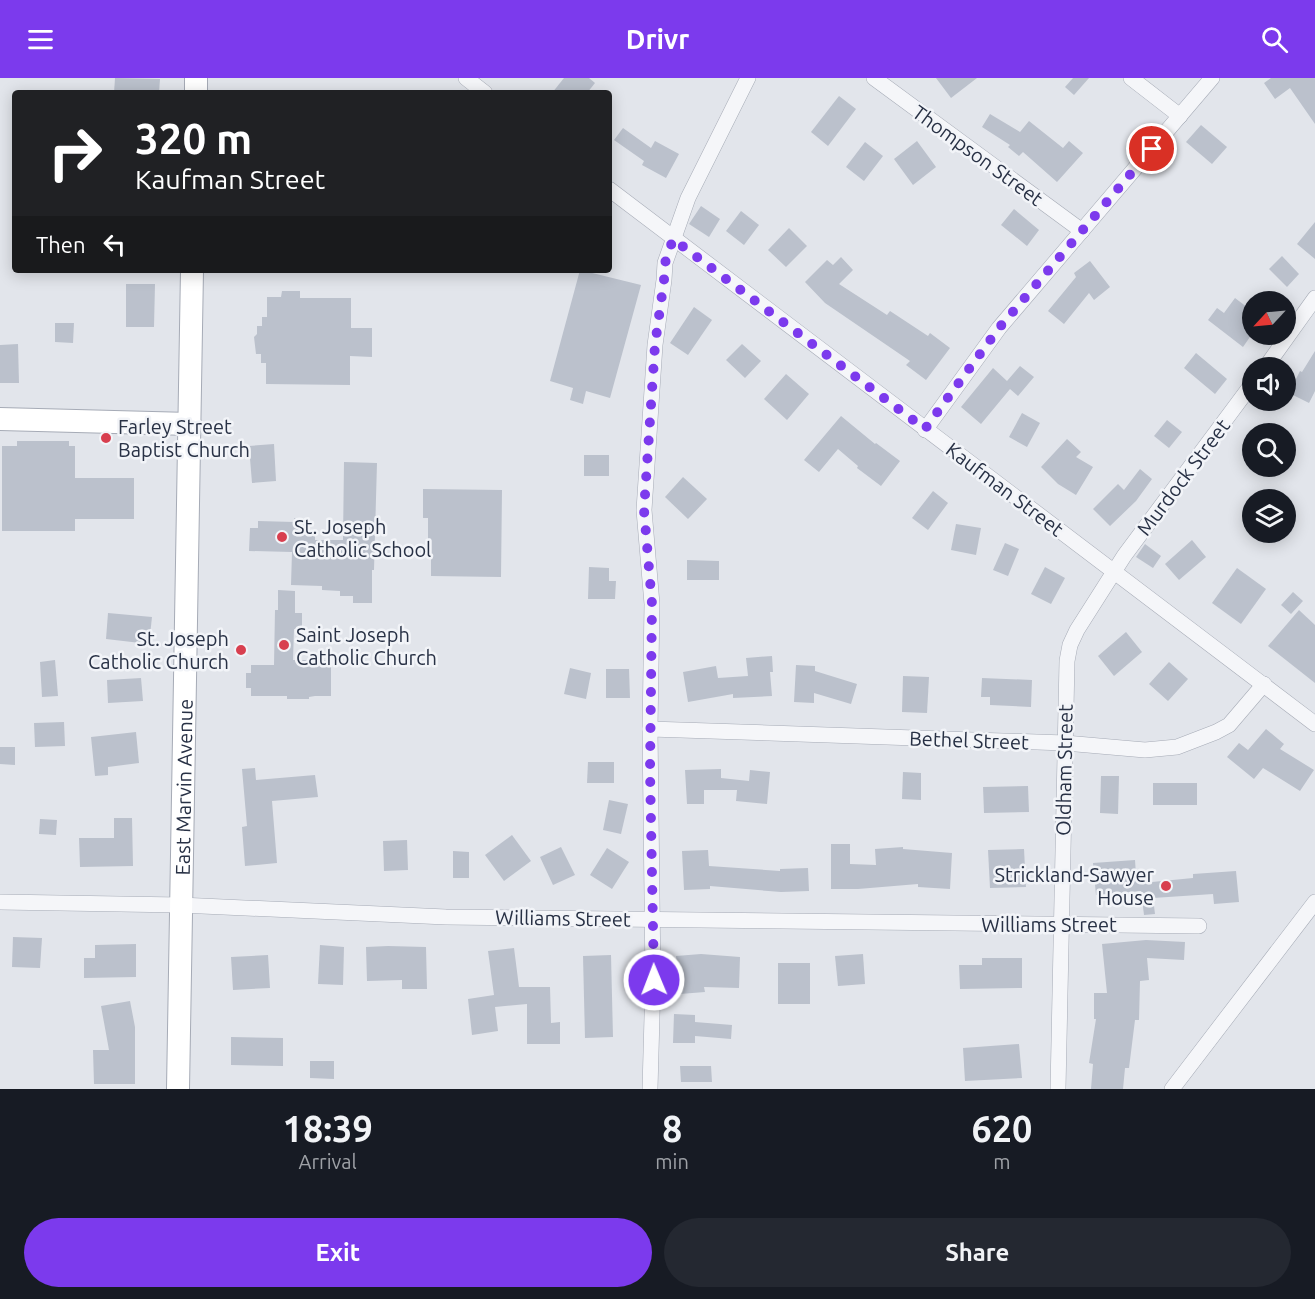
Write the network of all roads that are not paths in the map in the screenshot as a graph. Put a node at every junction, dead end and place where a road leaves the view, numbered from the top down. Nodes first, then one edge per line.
1 (466, 78) edge
2 (748, 78) edge
3 (874, 78) edge
4 (1131, 78) edge
5 (1212, 78) edge
6 (481, 90) edge
7 (1180, 116) junction
8 (612, 191) edge
9 (1082, 231) junction
10 (673, 239) junction
11 (192, 273) edge
12 (1315, 298) edge
13 (1273, 357) edge
14 (1242, 398) edge
15 (0, 419) edge
16 (190, 424) junction
17 (925, 429) junction
18 (1114, 571) junction
19 (1264, 684) junction
20 (1315, 724) edge
21 (650, 729) junction
22 (1065, 743) junction
23 (0, 902) edge
24 (1315, 902) edge
25 (180, 906) junction
26 (653, 920) junction
27 (1061, 923) junction
28 (1199, 926) dead end
29 (178, 1089) edge
30 (650, 1089) edge
31 (1058, 1089) edge
32 (1172, 1089) edge

1 - 6 street
2 - 10 street
3 - 9 street, Thompson Street
4 - 7 street
5 - 7 street
7 - 9 street
8 - 10 street, Kaufman Street
9 - 17 street
10 - 17 street, Kaufman Street
10 - 21 street
11 - 16 main road, East Marvin Avenue
12 - 13 street
14 - 18 street, Murdock Street
15 - 16 main road
16 - 25 main road, East Marvin Avenue
17 - 18 street, Kaufman Street
18 - 19 street, Kaufman Street
18 - 22 street, Oldham Street
19 - 20 street, Kaufman Street
19 - 22 street, Bethel Street
21 - 22 street, Bethel Street
21 - 26 street
22 - 27 street, Oldham Street
23 - 25 street, Williams Street
24 - 32 street
25 - 26 street, Williams Street
25 - 29 main road, East Marvin Avenue
26 - 27 street, Williams Street
26 - 30 street
27 - 28 street, Williams Street
27 - 31 street, Oldham Street

